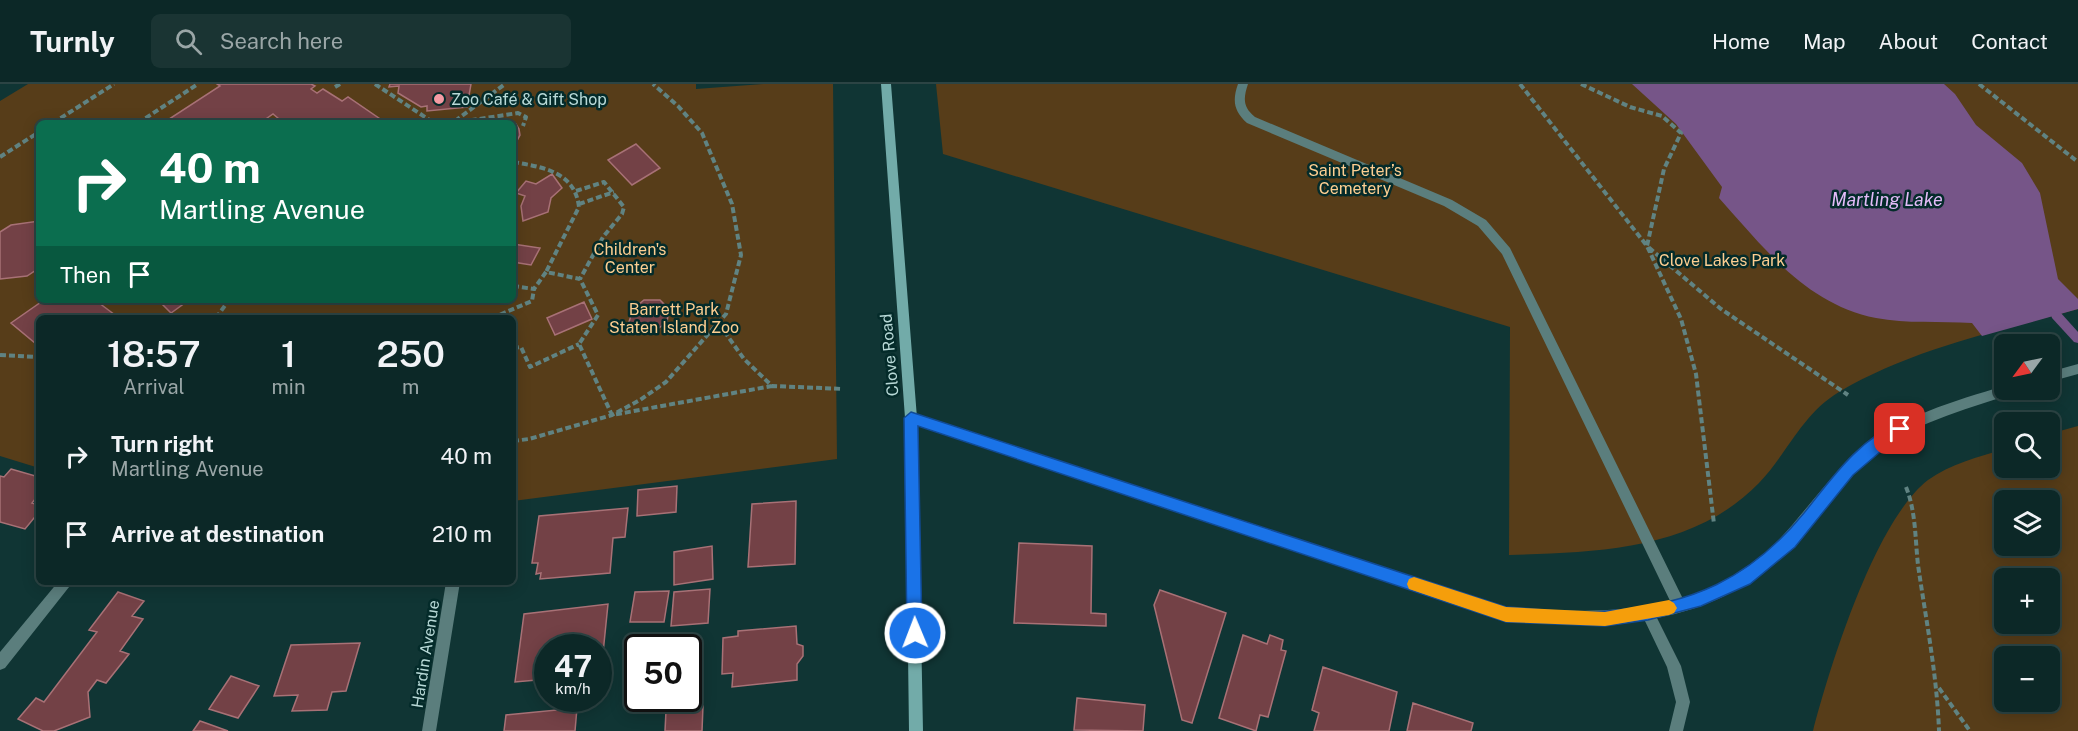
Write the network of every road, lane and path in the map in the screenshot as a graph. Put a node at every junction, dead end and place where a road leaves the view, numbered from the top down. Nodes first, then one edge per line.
1 (114, 84) edge
2 (198, 84) edge
3 (340, 84) edge
4 (375, 84) edge
5 (504, 84) edge
6 (652, 84) edge
7 (886, 84) edge
8 (1243, 84) edge
9 (1520, 84) edge
10 (1581, 84) edge
11 (1979, 84) edge
12 (335, 87) dead end
13 (58, 120) edge
14 (143, 120) edge
15 (429, 120) edge
16 (457, 120) edge
17 (472, 120) edge
18 (523, 126) dead end
19 (36, 134) edge
20 (0, 157) edge
21 (2078, 162) edge
22 (516, 163) edge
23 (576, 191) junction
24 (614, 192) junction
25 (579, 204) junction
26 (1647, 246) junction
27 (546, 272) junction
28 (580, 279) junction
29 (516, 286) edge
30 (534, 289) junction
31 (499, 315) edge
32 (719, 324) junction
33 (579, 344) junction
34 (516, 348) edge
35 (0, 355) edge
36 (36, 357) edge
37 (2078, 369) edge
38 (2060, 374) edge
39 (772, 386) junction
40 (843, 389) dead end
41 (1994, 394) edge
42 (1848, 395) dead end
43 (612, 415) junction
44 (911, 418) junction
45 (516, 441) edge
46 (1906, 487) dead end
47 (1714, 524) dead end
48 (64, 585) edge
49 (453, 585) edge
50 (1679, 605) junction
51 (1648, 613) junction
52 (0, 663) edge
53 (1938, 687) junction
54 (429, 731) edge
55 (916, 731) edge
56 (1676, 731) edge
57 (1940, 731) edge
58 (1970, 731) edge

1 - 13 path
2 - 14 path
3 - 12 path
4 - 15 path
5 - 16 path
6 - 32 path
7 - 44 main road, Clove Road
8 - 50 street
9 - 26 path
10 - 26 path
11 - 21 path
17 - 18 path
19 - 20 path
22 - 23 path
23 - 24 path
23 - 25 path
24 - 25 path
24 - 28 path
25 - 27 path
26 - 42 path
26 - 47 path
27 - 28 path
27 - 30 path
28 - 33 path
29 - 30 path
30 - 31 path
32 - 39 path
32 - 43 path
33 - 34 path
33 - 43 path
35 - 36 path
37 - 38 street
39 - 40 path
39 - 43 path
41 - 50 street
43 - 45 path
44 - 51 street
44 - 55 main road, Clove Road
46 - 53 path
48 - 52 street
49 - 54 street, Hardin Avenue
50 - 51 street
51 - 56 street
53 - 57 path
53 - 58 path

